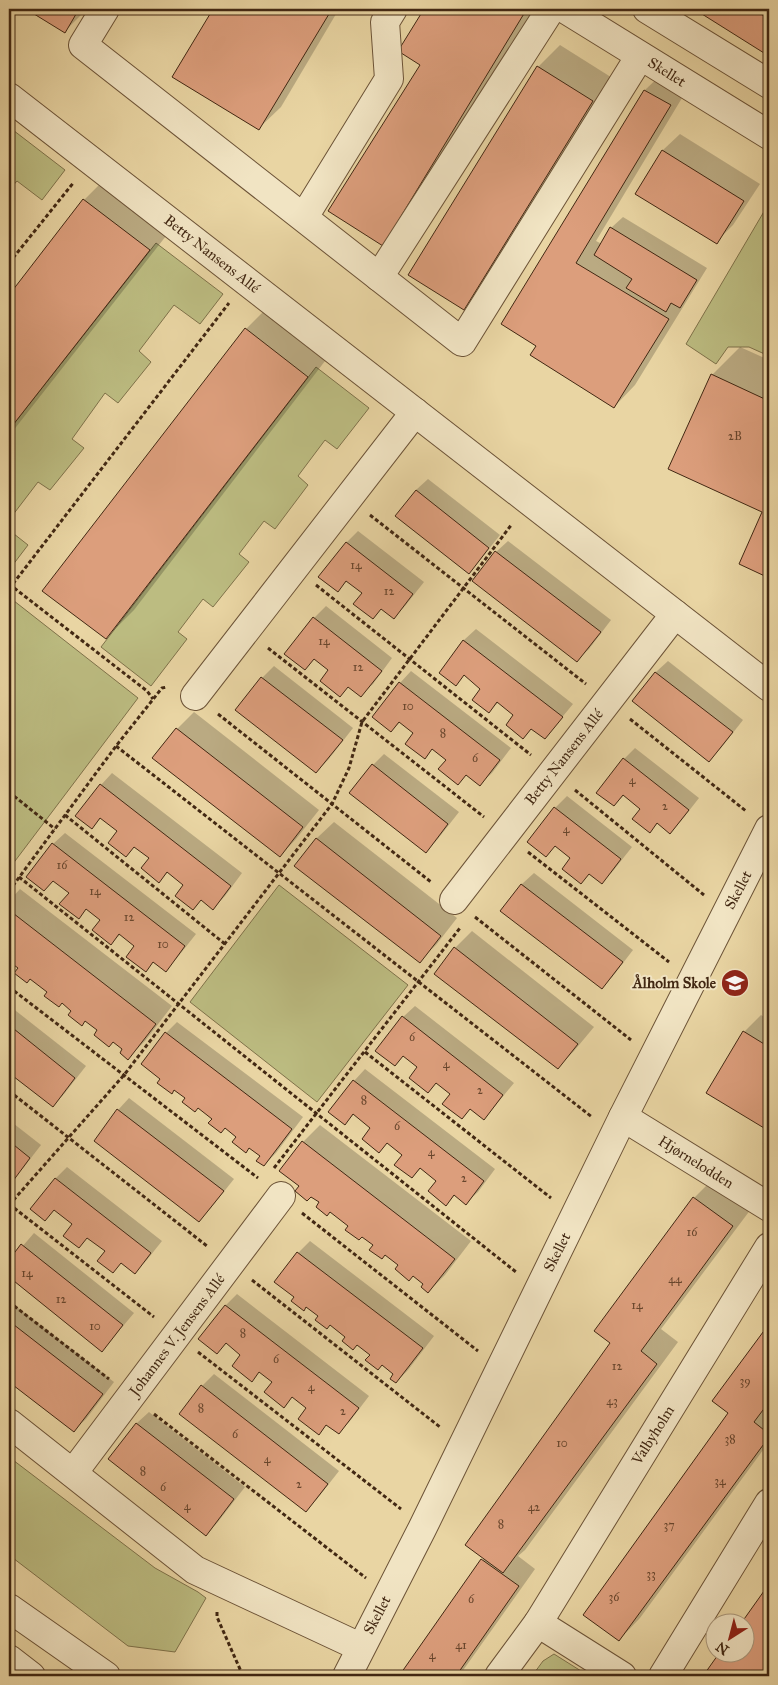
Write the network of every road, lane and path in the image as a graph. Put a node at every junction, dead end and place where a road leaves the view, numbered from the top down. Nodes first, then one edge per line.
1 (105, 9) edge
2 (393, 9) edge
3 (551, 9) edge
4 (565, 9) edge
5 (647, 9) edge
6 (640, 56) junction
7 (769, 84) edge
8 (9, 96) edge
9 (769, 135) edge
10 (91, 160) junction
11 (304, 218) junction
12 (9, 263) edge
13 (379, 277) junction
14 (247, 282) junction
15 (415, 412) junction
16 (348, 497) junction
17 (529, 501) junction
18 (294, 568) junction
19 (10, 586) edge
20 (463, 588) junction
21 (675, 614) junction
22 (246, 631) junction
23 (410, 659) junction
24 (769, 688) edge
25 (195, 696) junction
26 (153, 699) junction
27 (607, 701) junction
28 (362, 722) junction
29 (116, 746) junction
30 (553, 772) junction
31 (9, 792) edge
32 (332, 804) junction
33 (65, 815) junction
34 (55, 829) junction
35 (769, 829) edge
36 (505, 833) junction
37 (279, 874) junction
38 (19, 877) junction
39 (9, 891) edge
40 (462, 907) junction
41 (726, 912) junction
42 (225, 944) junction
43 (692, 981) junction
44 (419, 983) junction
45 (9, 987) edge
46 (179, 1004) junction
47 (365, 1052) junction
48 (654, 1058) junction
49 (124, 1075) junction
50 (317, 1113) junction
51 (618, 1126) junction
52 (272, 1189) junction
53 (765, 1196) edge
54 (9, 1204) edge
55 (575, 1217) junction
56 (769, 1247) edge
57 (538, 1290) junction
58 (9, 1302) edge
59 (177, 1335) junction
60 (500, 1369) junction
61 (131, 1396) junction
62 (9, 1422) edge
63 (73, 1473) junction
64 (769, 1503) edge
65 (423, 1526) junction
66 (213, 1579) junction
67 (388, 1595) junction
68 (9, 1608) edge
69 (538, 1623) junction
70 (360, 1648) junction
71 (9, 1659) edge
72 (31, 1676) edge
73 (106, 1676) edge
74 (242, 1676) edge
75 (347, 1676) edge
76 (500, 1676) edge
77 (622, 1676) edge
78 (663, 1676) edge

1 - 11 street
2 - 11 street
3 - 13 street
4 - 6 street, Skellet
5 - 7 street
6 - 9 street, Skellet
6 - 13 street
8 - 10 street, Betty Nansens Allé
10 - 12 path
10 - 14 street, Betty Nansens Allé
11 - 13 street
14 - 15 street, Betty Nansens Allé
14 - 19 path
15 - 16 street
15 - 17 street, Betty Nansens Allé
16 - 18 street
16 - 20 path
17 - 20 path
17 - 21 street, Betty Nansens Allé
18 - 22 street
18 - 23 path
19 - 26 path
20 - 23 path
20 - 27 path
21 - 24 street, Betty Nansens Allé
21 - 27 street, Betty Nansens Allé
22 - 25 street
22 - 28 path
23 - 28 path
23 - 30 path
25 - 26 path
25 - 32 path
26 - 29 path
27 - 30 street, Betty Nansens Allé
27 - 35 path
28 - 32 path
28 - 36 path
29 - 33 path
29 - 37 path
30 - 36 street, Betty Nansens Allé
30 - 41 path
31 - 34 path
32 - 37 path
32 - 40 path
33 - 34 path
33 - 42 path
34 - 38 path
35 - 41 street, Skellet
36 - 40 street, Betty Nansens Allé
36 - 43 path
37 - 42 path
37 - 44 path
38 - 39 path
38 - 46 path
40 - 44 path
40 - 48 path
41 - 43 street, Skellet
42 - 46 path
43 - 48 street, Skellet
44 - 47 path
44 - 51 path
45 - 49 path
46 - 49 path
46 - 50 path
47 - 50 path
47 - 55 path
48 - 51 street, Skellet
49 - 52 path
49 - 54 path
50 - 52 path
50 - 57 path
51 - 53 street, Hjørnelodden
51 - 55 street, Skellet
52 - 59 street, Johannes V. Jensens Allé
52 - 60 path
54 - 59 path
55 - 57 street, Skellet
56 - 69 street, Valbyholm
57 - 60 street, Skellet
58 - 61 path
59 - 61 street, Johannes V. Jensens Allé
59 - 65 path
60 - 65 street, Skellet
61 - 63 street, Johannes V. Jensens Allé
61 - 67 path
62 - 63 street
63 - 66 street
64 - 78 street
65 - 67 street, Skellet
66 - 70 street
66 - 74 path
67 - 70 street, Skellet
68 - 73 street
69 - 76 street, Valbyholm
69 - 77 street
70 - 75 street, Skellet
71 - 72 street

